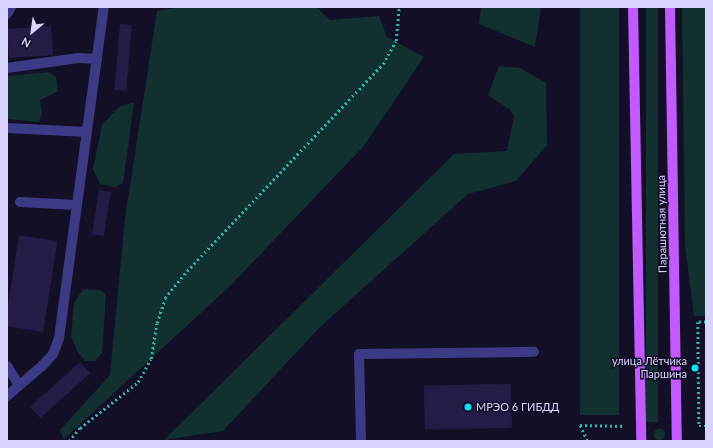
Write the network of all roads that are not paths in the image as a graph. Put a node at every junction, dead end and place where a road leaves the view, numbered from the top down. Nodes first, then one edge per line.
1 (11, 7) edge
2 (104, 7) edge
3 (633, 7) edge
4 (670, 7) edge
5 (7, 14) edge
6 (97, 60) junction
7 (7, 68) edge
8 (7, 128) edge
9 (87, 132) junction
10 (20, 202) dead end
11 (77, 205) junction
12 (534, 352) dead end
13 (7, 366) edge
14 (20, 385) junction
15 (7, 396) edge
16 (361, 441) edge
17 (641, 441) edge
18 (677, 441) edge

1 - 5 lane
2 - 6 lane
3 - 17 main road
4 - 18 main road, Парашютная улица
6 - 7 lane
6 - 9 lane
8 - 9 lane
9 - 11 lane
10 - 11 lane
11 - 14 lane
12 - 16 lane
13 - 14 lane
14 - 15 lane

